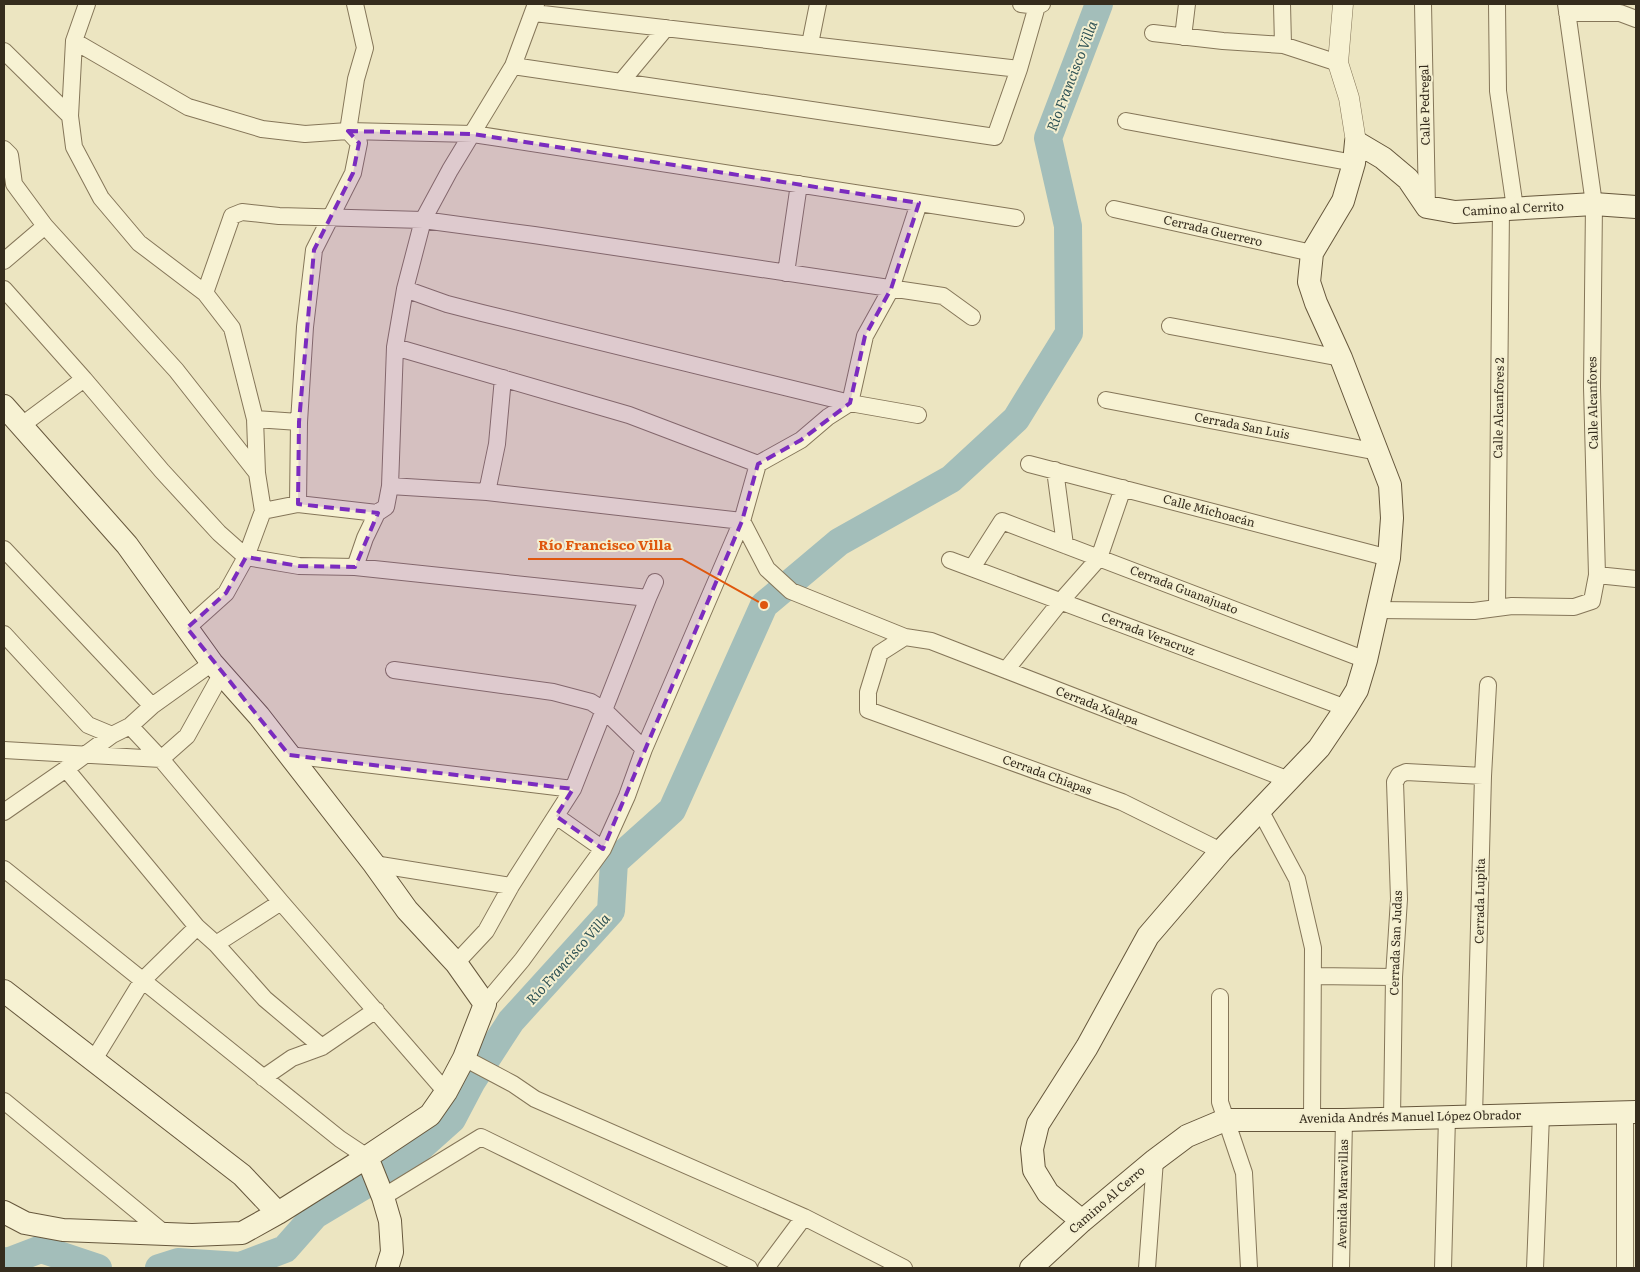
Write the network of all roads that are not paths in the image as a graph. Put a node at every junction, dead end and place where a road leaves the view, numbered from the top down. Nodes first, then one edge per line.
1 (87, 4) edge
2 (355, 4) edge
3 (818, 4) edge
4 (1021, 4) edge
5 (1187, 4) edge
6 (1282, 4) edge
7 (1343, 4) edge
8 (1424, 4) edge
9 (1497, 4) edge
10 (1040, 5) edge
11 (535, 8) edge
12 (1566, 8) edge
13 (1636, 20) edge
14 (666, 28) junction
15 (1153, 33) dead end
16 (1183, 37) junction
17 (74, 41) junction
18 (810, 44) junction
19 (1283, 45) junction
20 (4, 51) edge
21 (1338, 63) junction
22 (513, 66) junction
23 (1019, 68) junction
24 (620, 82) junction
25 (70, 116) junction
26 (1126, 121) dead end
27 (348, 131) junction
28 (473, 134) junction
29 (1355, 153) junction
30 (6, 155) edge
31 (799, 184) junction
32 (919, 203) junction
33 (1594, 204) junction
34 (1427, 207) junction
35 (1636, 207) edge
36 (1114, 209) dead end
37 (1508, 209) junction
38 (329, 218) junction
39 (1016, 218) dead end
40 (423, 220) junction
41 (45, 226) junction
42 (1312, 253) junction
43 (4, 261) edge
44 (786, 273) junction
45 (891, 288) junction
46 (4, 289) edge
47 (405, 289) junction
48 (205, 293) junction
49 (972, 317) dead end
50 (1170, 326) dead end
51 (395, 347) junction
52 (1341, 358) junction
53 (504, 378) junction
54 (84, 379) junction
55 (1106, 400) dead end
56 (850, 403) junction
57 (4, 406) edge
58 (918, 415) dead end
59 (255, 418) junction
60 (299, 422) junction
61 (22, 426) junction
62 (1378, 452) junction
63 (758, 464) junction
64 (1029, 464) dead end
65 (1055, 470) junction
66 (257, 473) junction
67 (390, 486) junction
68 (1122, 488) junction
69 (487, 492) junction
70 (298, 504) junction
71 (263, 511) junction
72 (377, 513) junction
73 (742, 521) junction
74 (1065, 545) junction
75 (4, 549) edge
76 (246, 557) junction
77 (1099, 558) junction
78 (1389, 558) junction
79 (950, 560) dead end
80 (355, 567) junction
81 (972, 568) junction
82 (1597, 575) junction
83 (1636, 578) edge
84 (655, 582) dead end
85 (648, 598) junction
86 (1061, 601) junction
87 (1497, 607) junction
88 (1377, 610) junction
89 (187, 628) junction
90 (4, 634) edge
91 (905, 637) junction
92 (1366, 660) junction
93 (217, 668) junction
94 (394, 670) dead end
95 (1006, 670) junction
96 (1488, 685) dead end
97 (152, 706) junction
98 (1346, 708) junction
99 (604, 711) junction
100 (130, 726) junction
101 (112, 735) junction
102 (644, 749) junction
103 (4, 750) edge
104 (88, 754) junction
105 (289, 755) junction
106 (161, 759) junction
107 (66, 769) junction
108 (1483, 776) junction
109 (1289, 780) junction
110 (573, 789) junction
111 (1260, 810) junction
112 (4, 812) edge
113 (556, 816) junction
114 (603, 849) junction
115 (1221, 851) junction
116 (374, 864) junction
117 (4, 869) edge
118 (510, 886) junction
119 (281, 902) junction
120 (197, 927) junction
121 (216, 944) junction
122 (456, 963) junction
123 (1313, 976) junction
124 (1394, 976) junction
125 (142, 980) junction
126 (4, 991) edge
127 (1220, 997) dead end
128 (485, 1004) junction
129 (376, 1010) junction
130 (322, 1047) junction
131 (464, 1058) junction
132 (93, 1061) junction
133 (263, 1078) junction
134 (446, 1092) junction
135 (4, 1101) edge
136 (1630, 1112) edge
137 (1541, 1114) junction
138 (1474, 1116) junction
139 (1447, 1117) junction
140 (1392, 1118) junction
141 (1225, 1120) junction
142 (1312, 1120) junction
143 (1344, 1120) junction
144 (1187, 1136) joint
145 (367, 1157) junction
146 (1155, 1160) junction
147 (383, 1197) junction
148 (4, 1212) edge
149 (278, 1213) junction
150 (804, 1217) junction
151 (1082, 1221) junction
152 (164, 1233) junction
153 (878, 1263) edge
154 (1037, 1266) edge
155 (387, 1268) edge
156 (749, 1268) edge
157 (766, 1268) edge
158 (904, 1268) edge
159 (1147, 1268) edge
160 (1249, 1268) edge
161 (1341, 1268) edge
162 (1443, 1268) edge
163 (1535, 1268) edge
164 (1625, 1268) edge

1 - 17 street
2 - 27 street
3 - 18 street
4 - 10 street
5 - 16 street
6 - 19 street
7 - 21 street
8 - 34 street, Calle Pedregal
9 - 37 street, Calle Alcanfores 2
10 - 23 street
11 - 14 street
11 - 22 street
12 - 13 street
12 - 33 street, Calle Alcanfores
14 - 18 street
14 - 24 street
15 - 16 street
16 - 19 street
17 - 25 street
17 - 27 street
18 - 23 street
19 - 21 street
20 - 25 street
21 - 29 street
22 - 24 street
22 - 28 street
23 - 24 street
25 - 48 street
26 - 29 street
27 - 28 street
27 - 38 street
28 - 31 street
28 - 40 street
29 - 34 main road
29 - 42 main road
30 - 41 street
31 - 32 street
31 - 44 street
32 - 39 street
32 - 45 street
33 - 35 main road, Camino al Cerrito
33 - 37 main road, Camino al Cerrito
33 - 82 street, Calle Alcanfores
34 - 37 main road, Camino al Cerrito
36 - 42 street, Cerrada Guerrero
37 - 87 street, Calle Alcanfores 2
38 - 40 street
38 - 48 street
38 - 60 street
40 - 44 street
40 - 47 street
41 - 43 street
41 - 66 street
42 - 52 main road
44 - 45 street
45 - 49 street
45 - 56 street
46 - 54 street
47 - 51 street
47 - 56 street
48 - 59 street
50 - 52 street
51 - 53 street
51 - 67 street
52 - 62 main road
53 - 63 street
53 - 69 street
54 - 61 street
54 - 76 street
55 - 62 street, Cerrada San Luis
56 - 58 street
56 - 63 street
57 - 61 main road
59 - 60 street
59 - 66 street
60 - 70 street
61 - 89 main road
62 - 78 main road
63 - 73 street
64 - 65 street, Calle Michoacán
65 - 68 street, Calle Michoacán
65 - 74 street
66 - 71 street
67 - 69 street
67 - 72 street
68 - 77 street
68 - 78 street, Calle Michoacán
69 - 73 street
70 - 71 street
70 - 72 street
71 - 76 street
72 - 80 street
73 - 91 street, Cerrada Xalapa
73 - 102 street
74 - 77 street, Cerrada Guanajuato
74 - 81 street, Cerrada Guanajuato
75 - 97 street
76 - 80 street
76 - 89 street
77 - 86 street
77 - 92 street, Cerrada Guanajuato
78 - 88 main road
79 - 81 street, Cerrada Veracruz
80 - 85 street
81 - 86 street, Cerrada Veracruz
82 - 83 street
82 - 87 street, Calle Alcanfores
84 - 85 street
85 - 99 street
86 - 95 street
86 - 98 street, Cerrada Veracruz
87 - 88 street
88 - 92 main road
89 - 93 main road
90 - 101 street
91 - 95 street, Cerrada Xalapa
91 - 115 street, Cerrada Chiapas
92 - 98 main road
93 - 97 street
93 - 105 main road
93 - 106 street
94 - 99 street
95 - 109 street, Cerrada Xalapa
96 - 108 street, Cerrada Lupita
97 - 100 street
98 - 109 main road
99 - 102 street
99 - 110 street
100 - 101 street
100 - 106 street
101 - 104 street
102 - 114 street
103 - 104 street
104 - 106 street
104 - 107 street
105 - 110 street
105 - 116 main road
106 - 119 street
107 - 112 street
107 - 120 street
108 - 124 street, Cerrada San Judas
108 - 138 street, Cerrada Lupita
109 - 111 main road
110 - 113 street
111 - 115 main road
111 - 123 street
113 - 114 street
113 - 118 street
114 - 128 street
115 - 151 main road
116 - 118 street
116 - 122 main road
117 - 125 street
118 - 122 street
119 - 121 street
119 - 129 street
120 - 121 street
120 - 125 street
121 - 130 street
122 - 128 main road
123 - 124 street
123 - 142 street
124 - 140 street, Cerrada San Judas
125 - 132 street
125 - 133 street
126 - 132 main road
127 - 141 street
128 - 131 main road
129 - 130 street
129 - 134 street
130 - 133 street
131 - 134 main road
131 - 150 street
132 - 149 main road
133 - 145 street
134 - 145 main road
135 - 152 street
136 - 137 main road, Avenida Andrés Manuel López Obrador
136 - 164 street
137 - 138 main road, Avenida Andrés Manuel López Obrador
137 - 163 street
138 - 139 main road, Avenida Andrés Manuel López Obrador
139 - 140 main road, Avenida Andrés Manuel López Obrador
139 - 162 street
140 - 143 main road, Avenida Andrés Manuel López Obrador
141 - 142 main road, Avenida Andrés Manuel López Obrador
141 - 144 main road, Avenida Andrés Manuel López Obrador
141 - 160 street
142 - 143 main road, Avenida Andrés Manuel López Obrador
143 - 161 street, Avenida Maravillas
144 - 146 main road, Camino Al Cerro
145 - 147 main road
145 - 149 main road
146 - 151 main road, Camino Al Cerro
146 - 159 street
147 - 155 main road
147 - 156 street
148 - 152 main road
149 - 152 main road
150 - 153 street
150 - 157 street
151 - 154 main road, Camino Al Cerro
153 - 158 street

